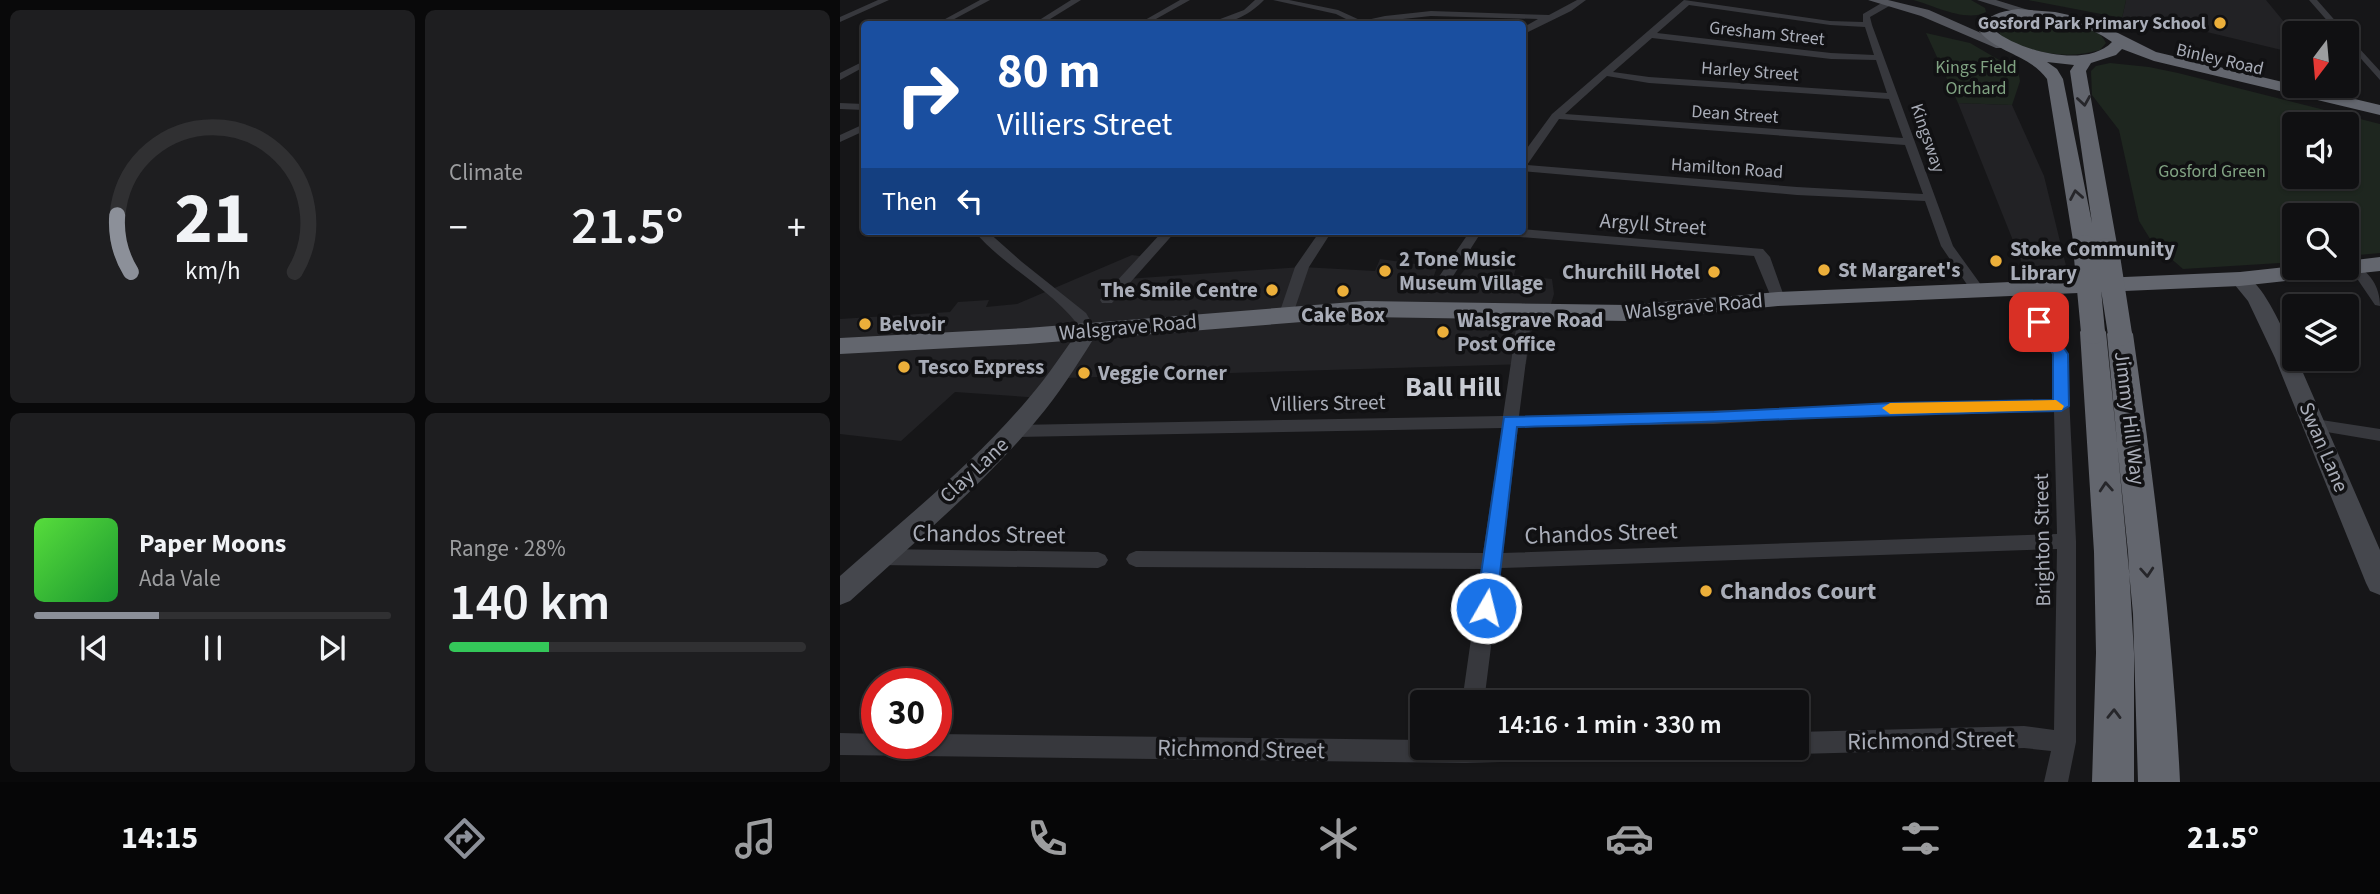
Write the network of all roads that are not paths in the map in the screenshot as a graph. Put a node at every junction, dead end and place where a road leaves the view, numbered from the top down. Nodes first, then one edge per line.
1 (885, 0) edge
2 (986, 0) edge
3 (1077, 0) edge
4 (1186, 0) edge
5 (1260, 0) edge
6 (1277, 0) edge
7 (1581, 0) edge
8 (1874, 0) edge
9 (2313, 0) edge
10 (1689, 1) edge
11 (1892, 1) edge
12 (2035, 14) junction
13 (1548, 17) junction
14 (1994, 19) junction
15 (840, 20) edge
16 (946, 21) edge
17 (1042, 21) edge
18 (1148, 21) edge
19 (1220, 21) edge
20 (1355, 21) edge
21 (1373, 21) edge
22 (2332, 21) edge
23 (1868, 25) junction
24 (1526, 31) edge
25 (1650, 35) junction
26 (2120, 42) junction
27 (2005, 46) junction
28 (2359, 52) edge
29 (1881, 58) junction
30 (2088, 59) junction
31 (861, 66) edge
32 (1603, 73) junction
33 (840, 77) edge
34 (2380, 77) edge
35 (1895, 96) junction
36 (840, 106) edge
37 (861, 107) edge
38 (2380, 110) edge
39 (1556, 116) junction
40 (2380, 121) edge
41 (861, 128) edge
42 (840, 139) edge
43 (1911, 142) junction
44 (1526, 160) edge
45 (1526, 166) edge
46 (1930, 198) junction
47 (1526, 233) edge
48 (984, 235) edge
49 (1166, 235) edge
50 (1323, 235) edge
51 (1473, 235) edge
52 (2096, 248) junction
53 (2380, 264) edge
54 (2359, 267) edge
55 (2359, 274) edge
56 (2282, 275) edge
57 (2240, 279) junction
58 (1443, 281) dead end
59 (1977, 289) junction
60 (1778, 299) junction
61 (1107, 300) dead end
62 (2380, 302) edge
63 (2028, 307) dead end
64 (1286, 314) junction
65 (1523, 329) dead end
66 (1089, 330) junction
67 (2106, 333) junction
68 (840, 346) edge
69 (2061, 406) junction
70 (1510, 421) junction
71 (2315, 425) junction
72 (1015, 431) junction
73 (2380, 435) edge
74 (2067, 541) junction
75 (879, 557) junction
76 (1136, 559) dead end
77 (1098, 560) dead end
78 (1492, 561) junction
79 (2380, 583) edge
80 (840, 593) edge
81 (1475, 690) edge
82 (2065, 742) junction
83 (1809, 743) edge
84 (840, 744) edge
85 (1410, 749) edge
86 (2056, 782) edge
87 (2113, 782) edge
88 (2159, 782) edge

1 - 15 street
2 - 16 street
3 - 17 street
4 - 18 street
5 - 19 street
6 - 20 street
7 - 13 street
8 - 11 main road
9 - 22 street
10 - 23 street
10 - 25 street
11 - 14 main road
11 - 23 street
11 - 27 main road
12 - 14 highway, Binley Road
12 - 14 main road
12 - 26 highway, Binley Road
13 - 21 street
13 - 24 street
14 - 27 highway
23 - 29 street, Kingsway
25 - 29 street, Gresham Street
25 - 32 street
26 - 30 highway
26 - 38 highway, Binley Road
27 - 30 highway, Binley Road
52 -> 27 highway, Jimmy Hill Way
28 - 34 street
29 - 35 street, Kingsway
30 - 40 highway, Binley Road
30 -> 52 highway, Jimmy Hill Way
31 - 33 street
32 - 35 street, Harley Street
32 - 39 street
35 - 43 street, Kingsway
36 - 37 street
39 - 43 street, Dean Street
39 - 44 street
41 - 42 street
43 - 46 street, Kingsway
45 - 46 street, Hamilton Road
46 - 59 street, Kingsway
47 - 60 street, Argyll Street
48 - 66 street
49 - 61 street
50 - 64 street
51 - 58 street
52 - 67 highway, Jimmy Hill Way, bridge
53 - 54 highway, Walsgrave Road
55 - 62 street
56 - 57 highway, Walsgrave Road
57 - 59 highway, Walsgrave Road
57 - 71 main road, Swan Lane
59 - 60 highway, Walsgrave Road
60 - 64 highway, Walsgrave Road
63 - 69 street, Brighton Street
64 - 66 highway, Walsgrave Road
65 - 70 street
66 - 68 highway, Walsgrave Road
66 - 72 main road, Clay Lane
87 -> 67 highway, Jimmy Hill Way
67 -> 88 highway, Jimmy Hill Way
69 - 70 street, Villiers Street
69 - 74 street, Brighton Street
70 - 72 street, Villiers Street
70 - 78 street
71 - 73 street
71 - 79 main road, Swan Lane
72 - 75 main road, Clay Lane
74 - 78 street, Chandos Street
74 - 82 street, Brighton Street
75 - 77 street, Chandos Street
75 - 80 main road, Clay Lane
76 - 78 street, Chandos Street
78 - 81 street
82 - 83 street, Richmond Street
82 - 86 street, Brighton Street
84 - 85 street, Richmond Street

